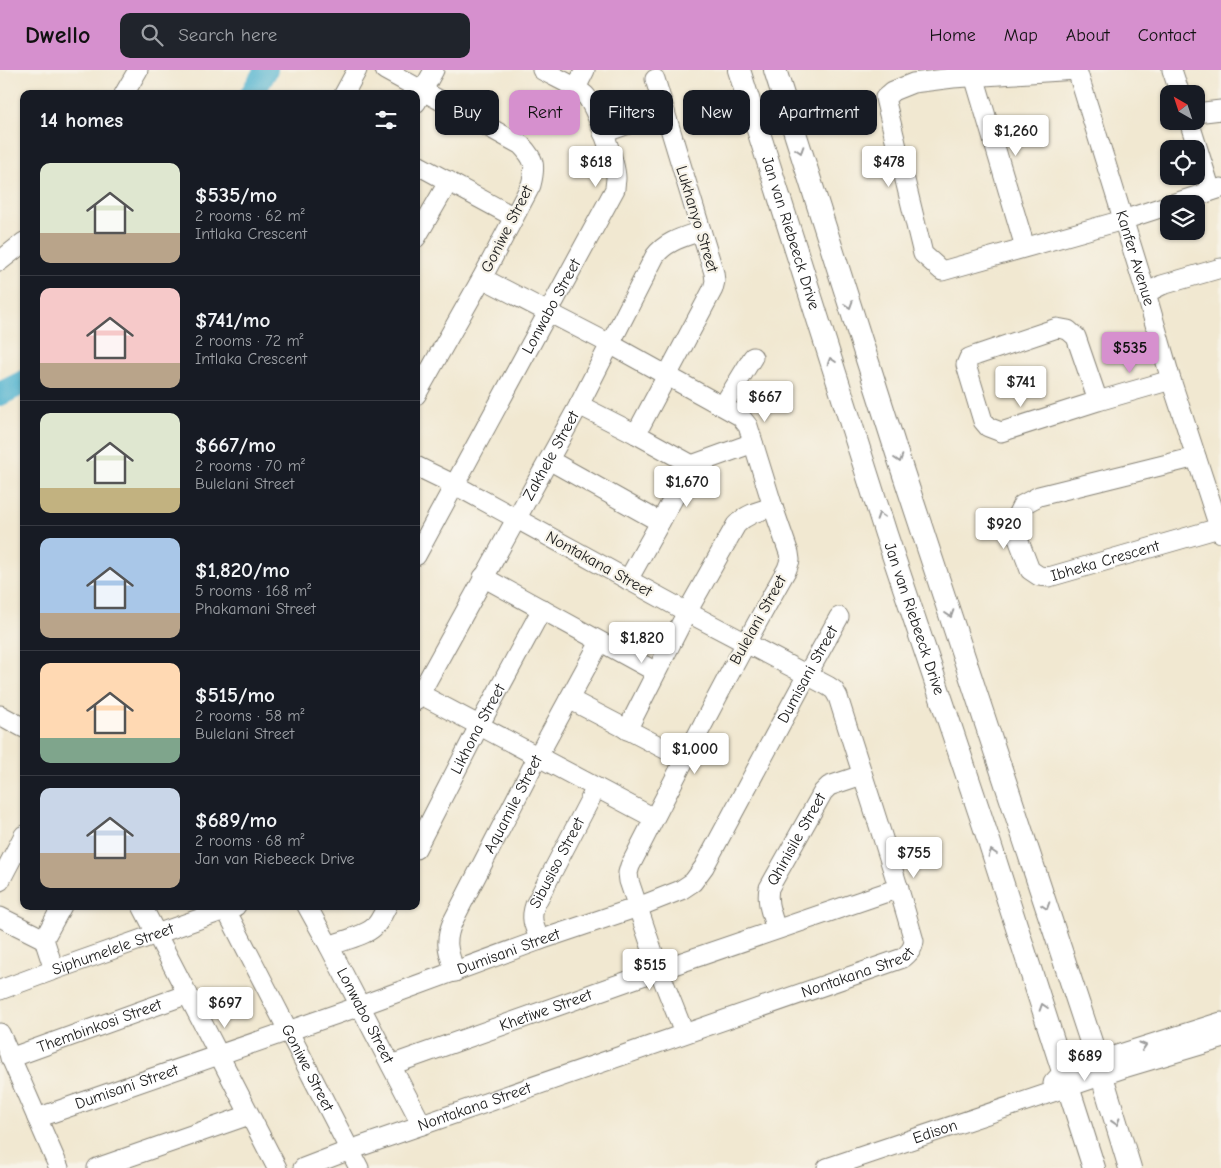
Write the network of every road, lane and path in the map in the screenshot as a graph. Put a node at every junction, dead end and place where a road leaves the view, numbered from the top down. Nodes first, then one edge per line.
1 (357, 70) edge
2 (385, 70) edge
3 (434, 70) edge
4 (542, 70) edge
5 (585, 70) edge
6 (738, 70) edge
7 (775, 70) edge
8 (1077, 70) edge
9 (1172, 70) edge
10 (136, 71) edge
11 (974, 76) junction
12 (654, 79) dead end
13 (1177, 85) edge
14 (576, 88) junction
15 (126, 90) edge
16 (346, 90) edge
17 (411, 90) edge
18 (657, 90) edge
19 (420, 97) edge
20 (590, 102) edge
21 (1221, 110) edge
22 (1205, 112) edge
23 (1193, 130) edge
24 (604, 135) edge
25 (671, 135) edge
26 (420, 166) edge
27 (448, 181) junction
28 (1216, 189) edge
29 (1198, 195) edge
30 (1160, 207) edge
31 (514, 217) junction
32 (1123, 220) junction
33 (420, 231) edge
34 (701, 231) junction
35 (20, 245) edge
36 (1025, 247) junction
37 (0, 261) edge
38 (1221, 268) edge
39 (482, 278) junction
40 (1146, 293) junction
41 (548, 312) junction
42 (610, 344) junction
43 (753, 357) dead end
44 (668, 376) junction
45 (1171, 380) junction
46 (420, 388) edge
47 (1098, 401) junction
48 (579, 405) junction
49 (723, 406) junction
50 (636, 434) junction
51 (753, 443) junction
52 (1196, 457) junction
53 (549, 460) junction
54 (692, 465) junction
55 (420, 468) edge
56 (455, 485) junction
57 (773, 507) junction
58 (516, 518) junction
59 (660, 522) junction
60 (1220, 530) edge
61 (420, 549) edge
62 (483, 578) junction
63 (628, 580) junction
64 (542, 609) junction
65 (687, 612) junction
66 (839, 617) dead end
67 (600, 642) junction
68 (745, 643) junction
69 (656, 672) junction
70 (807, 675) junction
71 (420, 690) edge
72 (420, 696) edge
73 (569, 699) junction
74 (2, 722) edge
75 (479, 726) junction
76 (20, 727) edge
77 (627, 730) junction
78 (538, 756) junction
79 (684, 759) junction
80 (862, 775) junction
81 (596, 788) junction
82 (654, 818) junction
83 (420, 841) edge
84 (20, 842) edge
85 (0, 881) edge
86 (899, 888) junction
87 (638, 908) junction
88 (60, 910) edge
89 (144, 910) edge
90 (221, 910) edge
91 (230, 910) edge
92 (309, 910) edge
93 (385, 910) edge
94 (0, 917) edge
95 (776, 929) junction
96 (157, 934) junction
97 (44, 939) junction
98 (540, 940) junction
99 (329, 946) junction
100 (54, 970) junction
101 (659, 970) junction
102 (455, 972) junction
103 (0, 990) edge
104 (188, 994) junction
105 (360, 1006) junction
106 (1221, 1022) edge
107 (289, 1030) junction
108 (684, 1033) junction
109 (0, 1034) edge
110 (1221, 1039) edge
111 (220, 1055) junction
112 (10, 1058) junction
113 (391, 1066) junction
114 (1099, 1068) junction
115 (1066, 1079) junction
116 (249, 1115) junction
117 (37, 1118) junction
118 (422, 1125) junction
119 (350, 1150) junction
120 (59, 1168) edge
121 (98, 1168) edge
122 (277, 1168) edge
123 (303, 1168) edge
124 (359, 1168) edge
125 (827, 1168) edge
126 (1094, 1168) edge
127 (1130, 1168) edge

1 - 16 street
2 - 17 street, Goniwe Street
3 - 19 street
4 - 14 street, Lonwabo Street
5 - 14 street
115 -> 6 main road, Jan van Riebeeck Drive
7 -> 114 main road
8 - 11 street
8 - 32 street, Kanfer Avenue
9 - 13 street
10 - 15 street
11 - 36 street
11 - 36 street
12 - 18 street, Lukhanyo Street
14 - 20 street, Lonwabo Street
19 - 31 street, Goniwe Street
21 - 22 street
23 - 28 street
24 - 41 street, Lonwabo Street
25 - 34 street, Lukhanyo Street
26 - 27 street
27 - 31 street
27 - 33 street
28 - 29 street
30 - 32 street
31 - 39 street, Goniwe Street
32 - 36 street
32 - 40 street, Kanfer Avenue
34 - 42 street, Zakhele Street
34 - 44 street, Lukhanyo Street
35 - 37 street
38 - 40 street
39 - 41 street, Bulelani Street
39 - 46 street, Goniwe Street
40 - 45 street, Kanfer Avenue
41 - 42 street, Bulelani Street
41 - 56 street, Lonwabo Street
42 - 44 street, Bulelani Street
42 - 48 street, Zakhele Street
43 - 49 street
44 - 49 street, Bulelani Street
44 - 50 street, Lukhanyo Street
45 - 47 street
45 - 52 street, Kanfer Avenue
47 - 47 street
48 - 50 street
48 - 53 street, Zakhele Street
49 - 51 street, Bulelani Street
50 - 54 street
51 - 54 street
51 - 57 street, Bulelani Street
52 - 60 street, Kanfer Avenue
52 - 60 street, Ibheka Crescent
53 - 58 street, Zakhele Street
53 - 59 street
54 - 59 street
55 - 56 street, Nontakana Street
56 - 58 street, Nontakana Street
56 - 61 street, Lonwabo Street
57 - 65 street
57 - 68 street, Bulelani Street
58 - 62 street, Zakhele Street
58 - 63 street, Nontakana Street
59 - 63 street
62 - 64 street
62 - 71 street, Zakhele Street
63 - 65 street, Nontakana Street
64 - 67 street
64 - 75 street, Likhona Street
65 - 68 street, Nontakana Street
65 - 69 street
66 - 70 street, Dumisani Street
67 - 69 street
67 - 73 street, Aquamile Street
68 - 70 street, Nontakana Street
68 - 79 street, Bulelani Street
69 - 77 street
70 - 80 street, Nontakana Street
70 - 87 street, Dumisani Street
72 - 75 street
73 - 77 street
73 - 78 street, Aquamile Street
74 - 76 street
75 - 78 street
75 - 83 street, Likhona Street
77 - 79 street
78 - 81 street
78 - 102 street, Aquamile Street
79 - 82 street, Bulelani Street
80 - 86 street, Nontakana Street
80 - 95 street, Qhinisile Street
81 - 82 street
81 - 98 street, Sibusiso Street
82 - 87 street, Bulelani Street
84 - 85 street
86 - 95 street, Khetiwe Street
86 - 108 street, Nontakana Street
87 - 98 street, Dumisani Street
87 - 101 street, Bulelani Street
88 - 97 street, Siphumelele Street
89 - 96 street
90 - 96 street, Siphumelele Street
91 - 107 street, Goniwe Street
92 - 99 street, Lonwabo Street
93 - 99 street
94 - 97 street
95 - 101 street, Khetiwe Street
96 - 100 street, Siphumelele Street
96 - 104 street
97 - 100 street
98 - 102 street, Dumisani Street
99 - 105 street, Lonwabo Street
100 - 103 street, Siphumelele Street
101 - 108 street, Bulelani Street
101 - 113 street, Khetiwe Street
102 - 105 street, Dumisani Street
104 - 111 street
104 - 112 street, Thembinkosi Street
105 - 107 street, Dumisani Street
105 - 113 street, Lonwabo Street
114 -> 106 street
107 - 111 street, Dumisani Street
107 - 119 street, Goniwe Street
108 - 118 street, Nontakana Street
109 - 112 street
110 - 114 street
111 - 116 street
111 - 117 street, Dumisani Street
112 - 117 street
113 - 118 street, Lonwabo Street
114 - 115 street, Edison
114 -> 127 main road
115 - 125 street, Edison
115 - 126 main road, Jan van Riebeeck Drive
116 - 121 street
116 - 122 street
117 - 120 street
118 - 119 street, Nontakana Street
119 - 123 street, Nontakana Street
119 - 124 street, Goniwe Street

